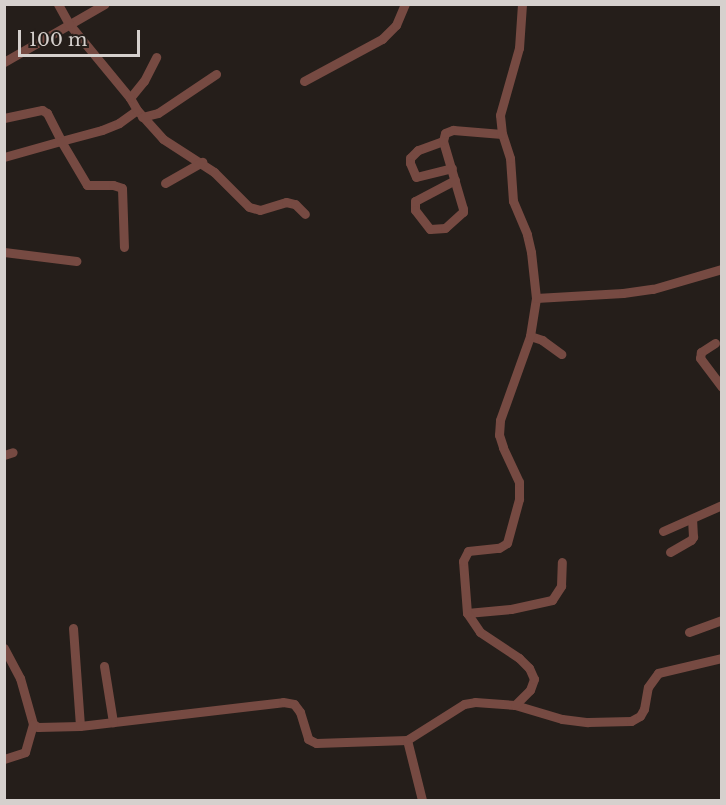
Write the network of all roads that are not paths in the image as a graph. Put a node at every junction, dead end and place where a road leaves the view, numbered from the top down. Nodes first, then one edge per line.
1 (57, 4) edge
2 (105, 4) edge
3 (405, 4) edge
4 (522, 4) edge
5 (69, 24) junction
6 (156, 57) dead end
7 (4, 62) edge
8 (216, 74) dead end
9 (304, 81) dead end
10 (130, 98) junction
11 (140, 113) junction
12 (4, 118) edge
13 (502, 135) junction
14 (61, 141) junction
15 (443, 141) junction
16 (4, 157) edge
17 (202, 162) junction
18 (452, 168) junction
19 (455, 180) junction
20 (165, 183) dead end
21 (305, 214) dead end
22 (124, 247) dead end
23 (4, 252) edge
24 (76, 261) dead end
25 (722, 269) edge
26 (536, 298) junction
27 (530, 336) junction
28 (715, 343) dead end
29 (561, 354) dead end
30 (722, 387) edge
31 (722, 505) edge
32 (692, 519) junction
33 (663, 531) dead end
34 (670, 552) dead end
35 (562, 562) dead end
36 (467, 612) junction
37 (722, 620) edge
38 (73, 628) dead end
39 (689, 632) dead end
40 (4, 648) edge
41 (722, 658) edge
42 (104, 666) dead end
43 (515, 705) junction
44 (113, 722) junction
45 (33, 724) junction
46 (80, 726) junction
47 (407, 740) junction
48 (4, 759) edge
49 (422, 801) edge

1 - 5 street
2 - 5 street
3 - 9 street
4 - 13 street
5 - 7 street
5 - 10 street
6 - 10 street
8 - 11 street
10 - 11 street
11 - 14 street
11 - 17 street
12 - 14 street
13 - 15 street
13 - 26 street
14 - 16 street
14 - 22 street
15 - 18 street
15 - 18 street
17 - 20 street
17 - 21 street
18 - 19 street
19 - 19 street
23 - 24 street
25 - 26 street
26 - 27 street
27 - 29 street
27 - 36 street
28 - 30 street
31 - 32 street
32 - 33 street
32 - 34 street
35 - 36 street
36 - 43 street
37 - 39 street
38 - 46 street
40 - 45 street
41 - 43 street
42 - 44 street
43 - 47 street
44 - 46 street
44 - 47 street
45 - 46 street
45 - 48 street
47 - 49 street

